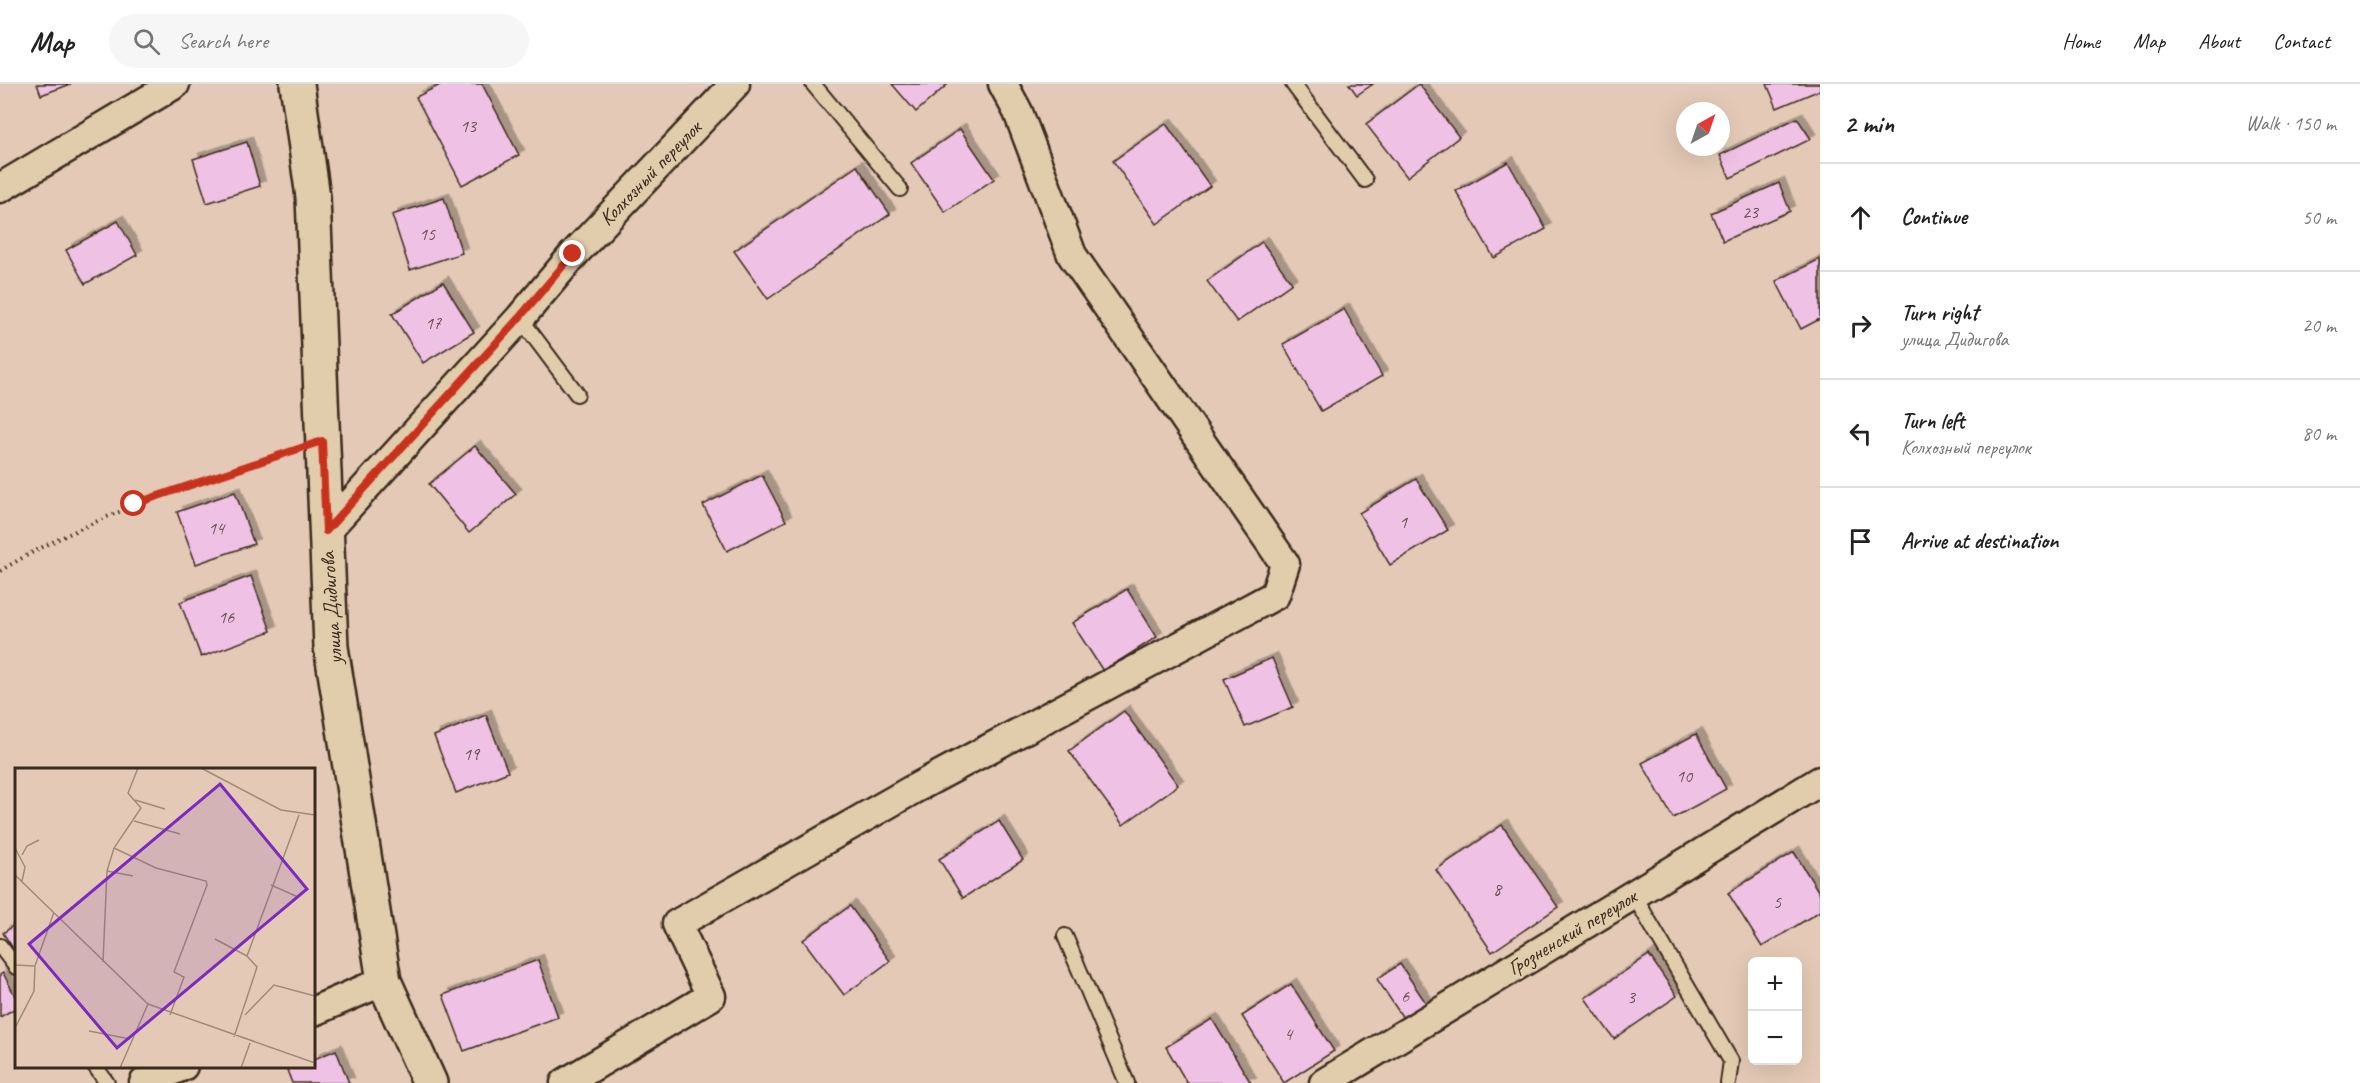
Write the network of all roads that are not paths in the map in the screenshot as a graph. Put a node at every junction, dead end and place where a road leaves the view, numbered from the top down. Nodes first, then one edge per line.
1 (175, 84) edge
2 (297, 84) edge
3 (735, 84) edge
4 (813, 84) edge
5 (1003, 84) edge
6 (1293, 84) edge
7 (1365, 180) dead end
8 (0, 188) edge
9 (900, 189) dead end
10 (519, 318) junction
11 (578, 394) dead end
12 (326, 531) junction
13 (1820, 781) edge
14 (1633, 894) junction
15 (1065, 936) dead end
16 (0, 946) edge
17 (15, 966) edge
18 (384, 981) junction
19 (315, 1011) edge
20 (96, 1068) edge
21 (178, 1068) edge
22 (107, 1083) edge
23 (144, 1083) edge
24 (430, 1083) edge
25 (565, 1083) edge
26 (1127, 1083) edge
27 (1324, 1083) edge
28 (1728, 1083) edge

1 - 8 street
2 - 12 street, улица Дидигова
3 - 10 street, Колхозный переулок
4 - 9 lane
5 - 25 street
6 - 7 lane
10 - 11 lane
10 - 12 street, Колхозный переулок
12 - 18 street, улица Дидигова
13 - 14 street, Грозненский переулок
14 - 27 street, Грозненский переулок
14 - 28 lane
15 - 26 lane
16 - 17 lane
18 - 19 street
18 - 24 street, улица Дидигова
20 - 22 lane
21 - 23 street

